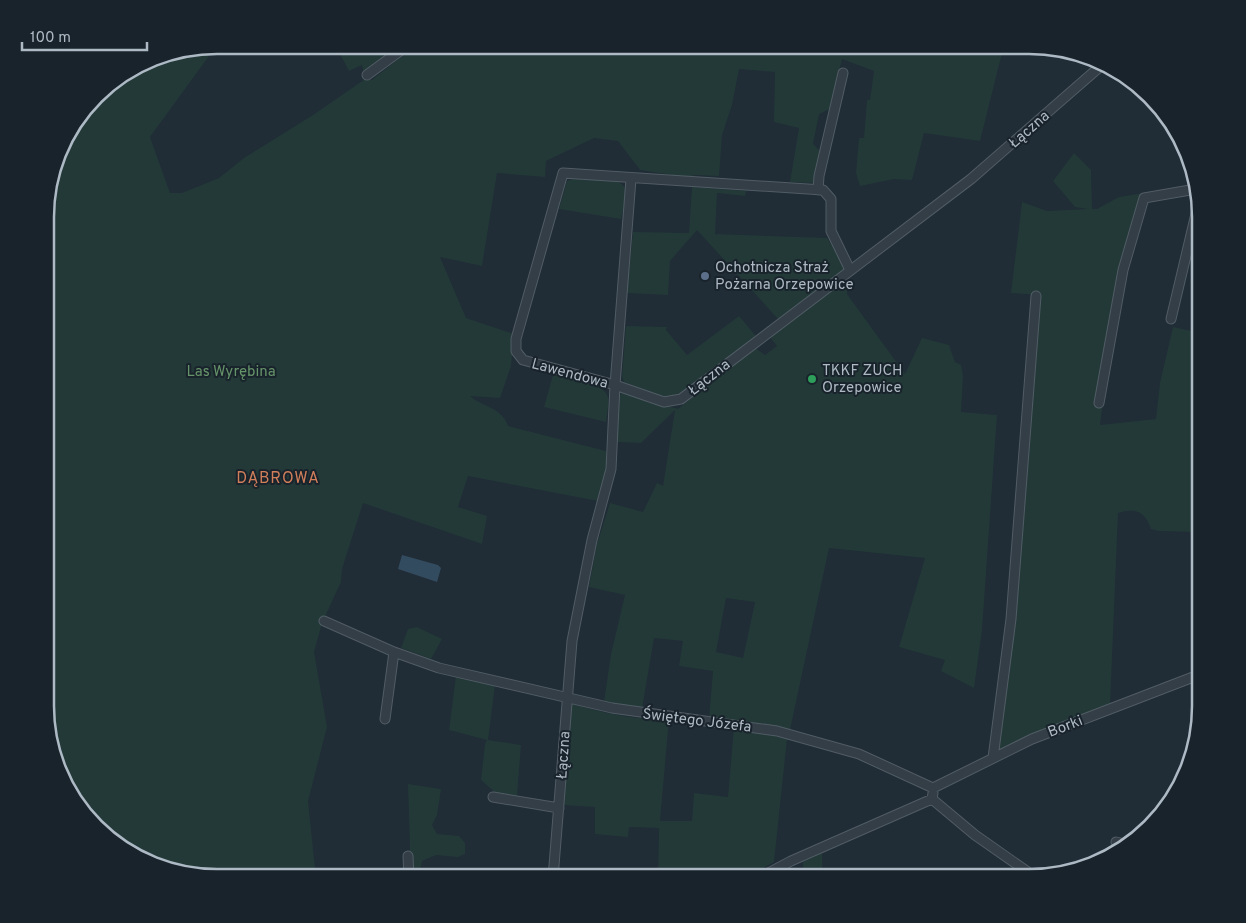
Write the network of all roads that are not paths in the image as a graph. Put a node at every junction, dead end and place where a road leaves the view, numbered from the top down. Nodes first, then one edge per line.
1 (396, 54) edge
2 (1097, 69) edge
3 (843, 73) dead end
4 (367, 75) dead end
5 (631, 179) junction
6 (818, 190) junction
7 (1190, 190) edge
8 (1192, 230) edge
9 (850, 270) junction
10 (1036, 296) dead end
11 (1171, 319) dead end
12 (615, 385) junction
13 (1099, 403) dead end
14 (324, 621) dead end
15 (394, 652) junction
16 (1192, 677) edge
17 (566, 699) junction
18 (385, 719) dead end
19 (993, 758) junction
20 (933, 788) junction
21 (493, 797) dead end
22 (932, 799) junction
23 (558, 808) junction
24 (408, 856) dead end
25 (409, 869) edge
26 (554, 869) edge
27 (776, 869) edge
28 (1024, 869) edge

1 - 4 street
2 - 9 street, Łączna
3 - 6 street
5 - 6 street, Lawendowa
5 - 12 street, Lawendowa
5 - 12 street, Lawendowa
6 - 9 street
7 - 13 street
8 - 11 street
9 - 12 street, Łączna
10 - 19 street
12 - 17 street, Łączna
14 - 15 street, Świętego Józefa
15 - 17 street, Świętego Józefa
15 - 18 street
16 - 19 street, Borki
17 - 20 street, Świętego Józefa
17 - 23 street, Łączna
19 - 20 street, Borki
20 - 22 street
21 - 23 street
22 - 27 street
22 - 28 street
23 - 26 street, Łączna
24 - 25 street

